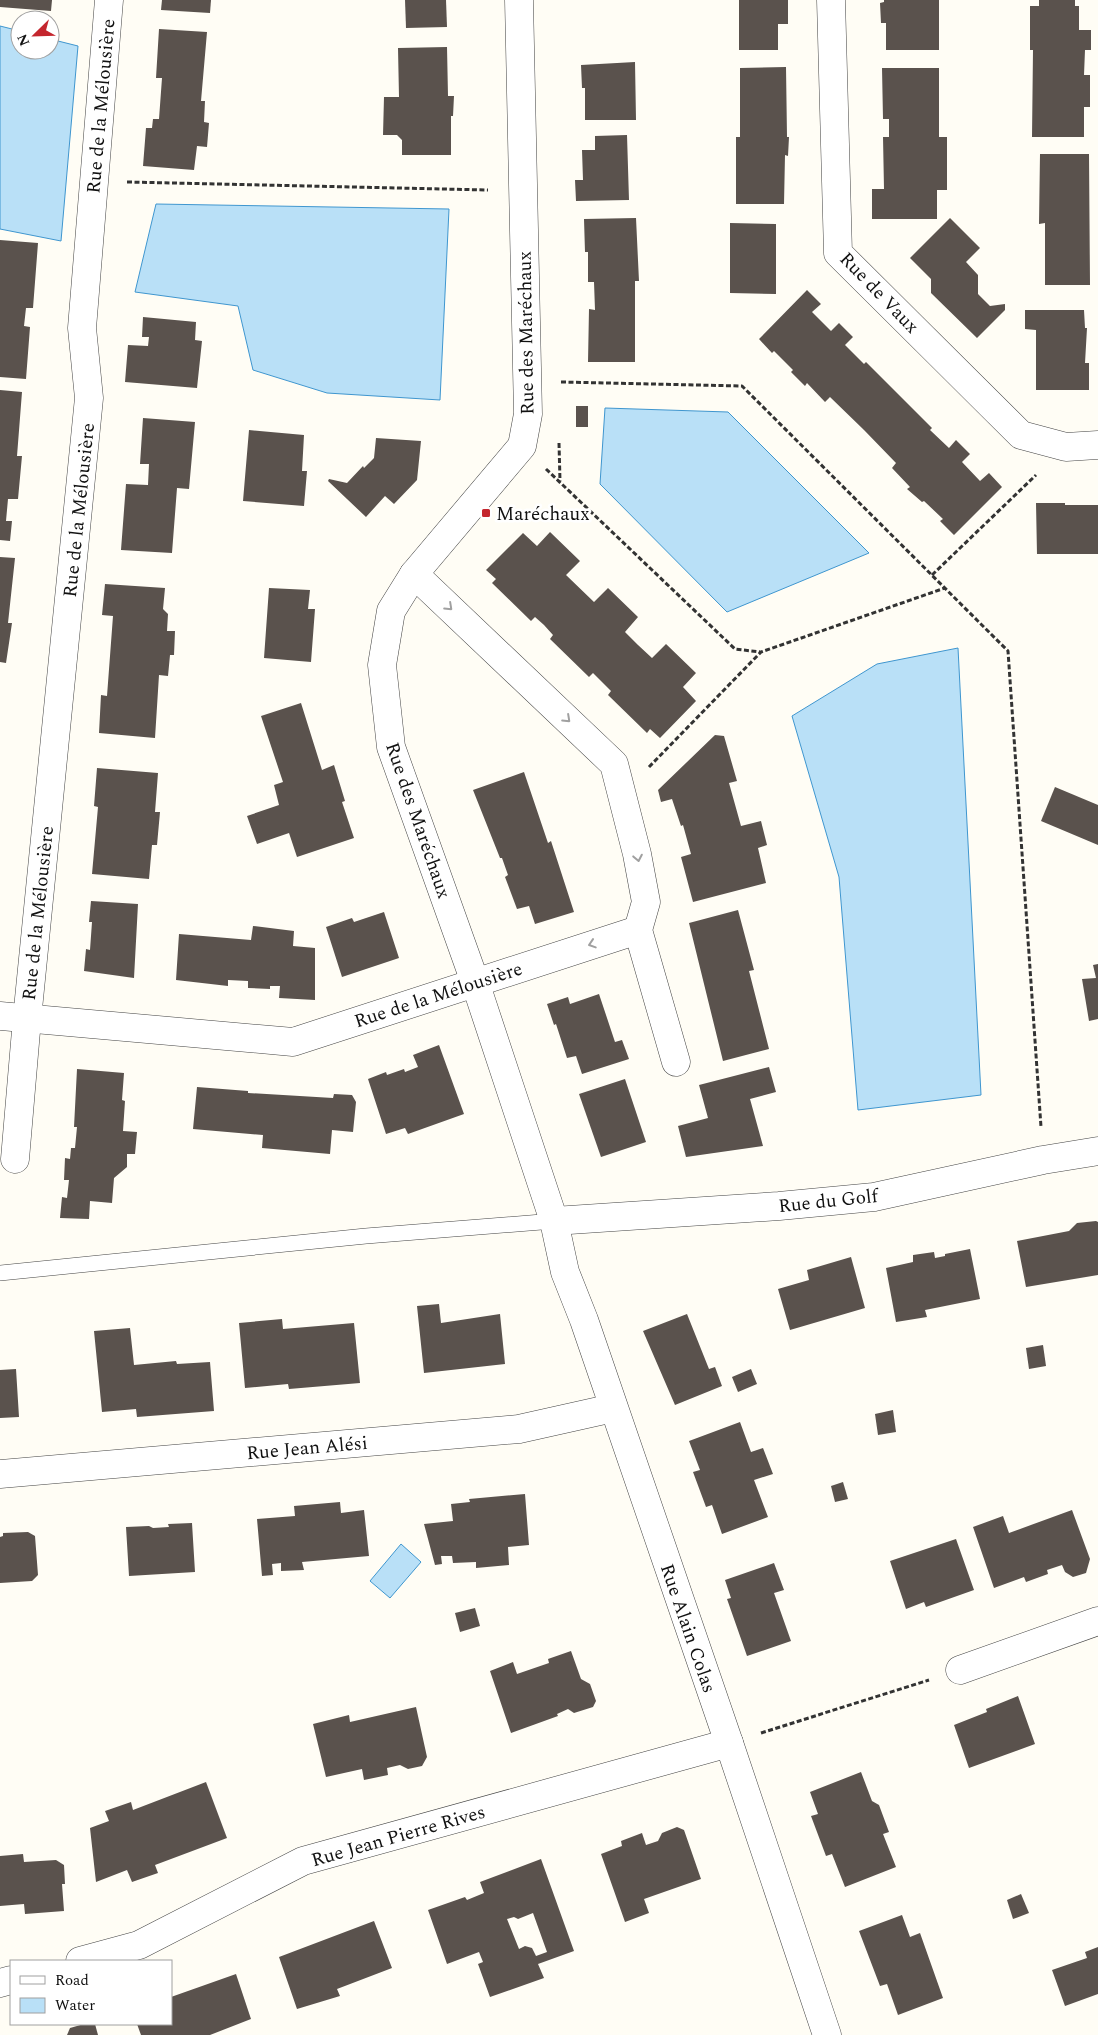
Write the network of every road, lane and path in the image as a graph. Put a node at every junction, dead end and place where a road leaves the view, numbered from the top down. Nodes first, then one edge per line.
1 (109, 0) edge
2 (519, 0) edge
3 (831, 0) edge
4 (94, 181) junction
5 (523, 191) junction
6 (528, 381) junction
7 (1098, 445) edge
8 (522, 446) junction
9 (1066, 447) junction
10 (414, 574) junction
11 (932, 575) junction
12 (945, 588) junction
13 (761, 652) junction
14 (622, 794) junction
15 (638, 930) junction
16 (475, 982) junction
17 (0, 1016) edge
18 (27, 1019) junction
19 (676, 1062) dead end
20 (1098, 1150) edge
21 (15, 1159) dead end
22 (1043, 1160) junction
23 (554, 1221) junction
24 (0, 1274) edge
25 (613, 1408) junction
26 (0, 1474) edge
27 (1098, 1621) edge
28 (960, 1670) joint
29 (729, 1743) junction
30 (84, 1960) edge
31 (827, 2035) edge

1 - 4 street, Rue de la Mélousière
2 - 5 street, Rue des Maréchaux
3 - 9 street, Rue de Vaux
4 - 5 path
4 - 18 street, Rue de la Mélousière
5 - 6 street, Rue des Maréchaux
6 - 8 street, Rue des Maréchaux
6 - 11 path
7 - 9 street, Rue de Vaux
8 - 10 street, Rue des Maréchaux
8 - 13 path
9 - 11 path
10 -> 14 street
10 - 16 street, Rue des Maréchaux
11 - 12 path
12 - 13 path
12 - 22 path
13 - 14 path
14 -> 15 street
15 -> 16 street, Rue de la Mélousière
15 - 19 street
16 - 18 street, Rue de la Mélousière
16 - 23 street, Rue des Maréchaux
17 - 18 street
18 - 21 street, Rue de la Mélousière
20 - 22 street, Rue du Golf
22 - 23 street, Rue du Golf
23 - 24 lane
23 - 25 street, Rue Alain Colas
25 - 26 street, Rue Jean Alési
25 - 29 street, Rue Alain Colas
27 - 28 street
28 - 29 path
29 - 30 street, Rue Jean Pierre Rives
29 - 31 street, Rue Alain Colas

